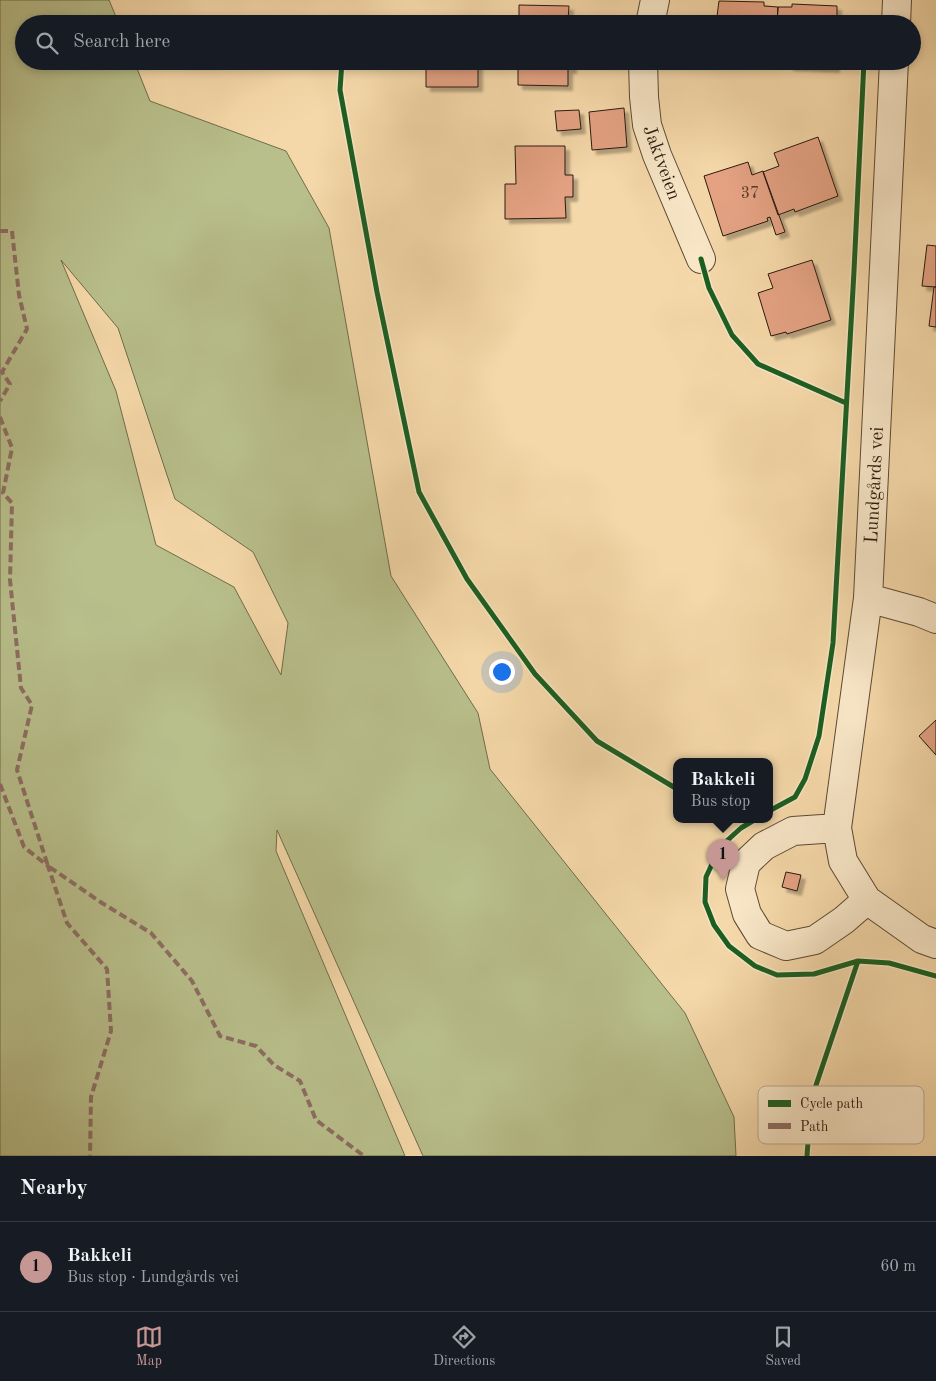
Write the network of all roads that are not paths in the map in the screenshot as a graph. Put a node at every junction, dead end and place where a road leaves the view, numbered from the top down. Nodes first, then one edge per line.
1 (655, 0) edge
2 (897, 0) edge
3 (652, 15) edge
4 (896, 15) edge
5 (644, 70) edge
6 (894, 70) edge
7 (701, 259) dead end
8 (868, 598) junction
9 (936, 619) edge
10 (837, 828) junction
11 (868, 900) junction
12 (936, 944) edge

1 - 3 street
2 - 4 street
5 - 7 street, Jaktveien
6 - 8 street, Lundgårds vei
8 - 9 street
8 - 10 street, Lundgårds vei
10 - 11 street, Lundgårds vei
10 - 11 street
11 - 12 street

